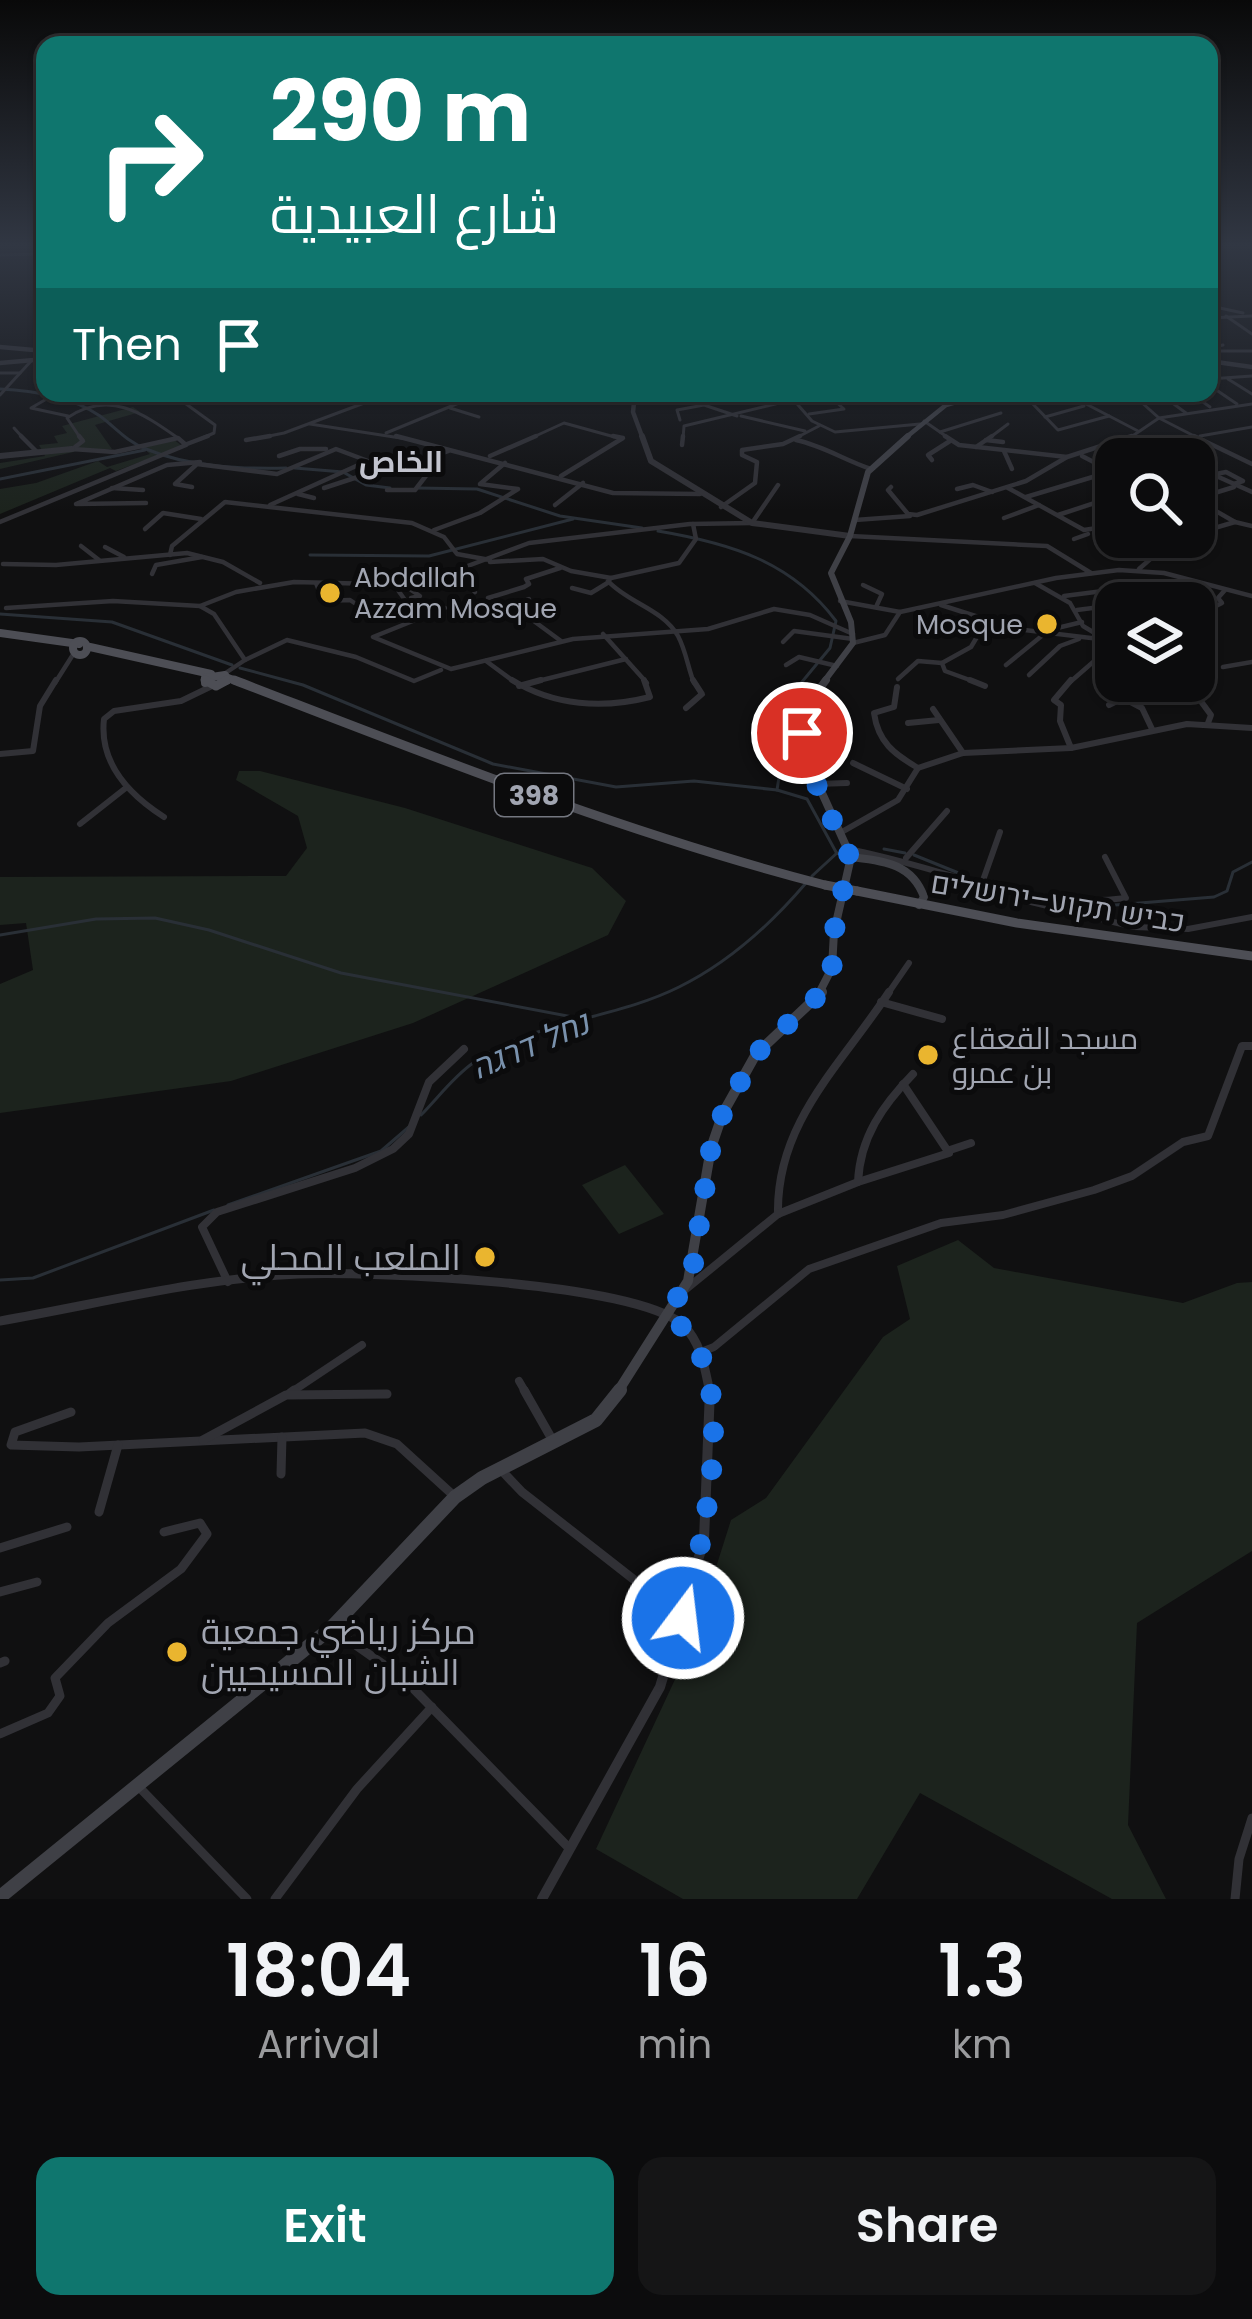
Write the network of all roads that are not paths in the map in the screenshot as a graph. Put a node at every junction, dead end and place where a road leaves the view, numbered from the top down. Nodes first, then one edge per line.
1 (1223, 345) dead end
2 (0, 347) edge
3 (1218, 347) edge
4 (1218, 350) edge
5 (1252, 351) edge
6 (36, 353) edge
7 (36, 358) edge
8 (32, 360) junction
9 (1218, 362) edge
10 (1, 366) edge
11 (1252, 367) edge
12 (23, 373) junction
13 (1252, 376) edge
14 (1225, 377) junction
15 (1218, 379) edge
16 (1218, 389) edge
17 (1252, 394) edge
18 (0, 395) edge
19 (42, 402) edge
20 (184, 402) edge
21 (368, 402) edge
22 (460, 402) edge
23 (634, 402) edge
24 (773, 402) edge
25 (796, 402) edge
26 (835, 402) edge
27 (954, 402) edge
28 (1031, 402) edge
29 (1082, 402) edge
30 (1141, 402) edge
31 (1171, 402) edge
32 (1204, 402) edge
33 (121, 403) joint
34 (1252, 404) edge
35 (1088, 405) junction
36 (1240, 406) junction
37 (447, 407) junction
38 (1213, 409) junction
39 (1001, 413) dead end
40 (1186, 413) junction
41 (808, 414) junction
42 (68, 416) junction
43 (740, 416) junction
44 (1109, 416) junction
45 (479, 417) dead end
46 (1045, 417) junction
47 (1159, 418) junction
48 (680, 420) dead end
49 (922, 423) junction
50 (310, 424) junction
51 (1008, 424) dead end
52 (820, 425) junction
53 (14, 428) dead end
54 (1252, 428) edge
55 (806, 431) junction
56 (1138, 431) junction
57 (940, 432) junction
58 (386, 433) junction
59 (1197, 437) joint
60 (178, 438) junction
61 (983, 439) junction
62 (246, 440) dead end
63 (796, 440) junction
64 (950, 441) junction
65 (1003, 442) dead end
66 (186, 445) junction
67 (682, 445) dead end
68 (1215, 446) edge
69 (976, 447) junction
70 (72, 448) junction
71 (330, 449) junction
72 (452, 450) junction
73 (1004, 451) junction
74 (37, 452) junction
75 (1078, 454) junction
76 (0, 456) edge
77 (279, 456) dead end
78 (487, 458) junction
79 (1067, 458) junction
80 (932, 460) dead end
81 (1252, 461) edge
82 (365, 462) junction
83 (1095, 462) edge
84 (505, 463) junction
85 (203, 464) junction
86 (426, 464) junction
87 (382, 469) junction
88 (871, 469) junction
89 (1012, 469) dead end
90 (1215, 475) edge
91 (559, 477) junction
92 (1095, 477) edge
93 (583, 483) junction
94 (778, 485) dead end
95 (1235, 485) junction
96 (192, 487) dead end
97 (891, 487) dead end
98 (108, 488) junction
99 (324, 488) dead end
100 (1009, 488) junction
101 (143, 490) dead end
102 (387, 490) dead end
103 (957, 490) dead end
104 (1215, 492) edge
105 (1252, 492) edge
106 (295, 494) junction
107 (700, 494) junction
108 (995, 494) junction
109 (1026, 497) junction
110 (314, 498) dead end
111 (146, 503) dead end
112 (1095, 503) edge
113 (555, 505) dead end
114 (1039, 505) junction
115 (266, 507) junction
116 (721, 507) junction
117 (1215, 511) edge
118 (1058, 515) junction
119 (910, 516) junction
120 (1004, 518) dead end
121 (201, 519) junction
122 (855, 520) junction
123 (0, 522) edge
124 (1235, 522) junction
125 (752, 523) junction
126 (693, 524) junction
127 (1252, 526) edge
128 (1215, 528) edge
129 (145, 529) dead end
130 (434, 530) junction
131 (1095, 531) edge
132 (1091, 532) junction
133 (850, 536) junction
134 (1074, 539) dead end
135 (81, 546) dead end
136 (105, 547) dead end
137 (170, 555) junction
138 (124, 557) junction
139 (206, 557) junction
140 (1151, 558) edge
141 (99, 560) junction
142 (488, 561) junction
143 (3, 564) dead end
144 (563, 567) junction
145 (1136, 571) junction
146 (152, 574) dead end
147 (458, 574) junction
148 (1094, 575) junction
149 (610, 580) junction
150 (260, 583) junction
151 (1034, 583) junction
152 (316, 584) junction
153 (418, 585) junction
154 (862, 585) dead end
155 (395, 586) junction
156 (405, 586) junction
157 (572, 588) dead end
158 (435, 590) dead end
159 (1225, 590) junction
160 (475, 592) dead end
161 (1095, 592) edge
162 (1252, 596) edge
163 (1060, 597) junction
164 (411, 598) dead end
165 (488, 598) dead end
166 (529, 598) dead end
167 (840, 601) junction
168 (395, 604) dead end
169 (938, 604) junction
170 (200, 606) junction
171 (1215, 606) edge
172 (876, 607) junction
173 (1095, 607) edge
174 (6, 608) dead end
175 (445, 608) dead end
176 (1077, 610) junction
177 (368, 612) dead end
178 (900, 612) junction
179 (987, 620) junction
180 (1082, 622) junction
181 (673, 629) junction
182 (1049, 630) junction
183 (1095, 633) edge
184 (0, 634) edge
185 (603, 634) junction
186 (1095, 635) edge
187 (1082, 637) junction
188 (853, 638) junction
189 (561, 641) junction
190 (783, 643) dead end
191 (80, 649) junction
192 (626, 658) junction
193 (1095, 658) edge
194 (245, 660) junction
195 (486, 661) junction
196 (1252, 662) edge
197 (942, 663) junction
198 (786, 665) dead end
199 (1006, 665) dead end
200 (837, 666) junction
201 (1223, 667) dead end
202 (444, 668) junction
203 (1029, 675) dead end
204 (226, 676) junction
205 (210, 682) junction
206 (985, 686) dead end
207 (515, 687) junction
208 (248, 689) junction
209 (1115, 702) edge
210 (1131, 702) edge
211 (1201, 702) edge
212 (1109, 705) dead end
213 (686, 709) dead end
214 (933, 709) dead end
215 (939, 720) junction
216 (908, 723) dead end
217 (1208, 723) junction
218 (1252, 728) edge
219 (1152, 729) junction
220 (1071, 748) junction
221 (963, 752) junction
222 (0, 754) edge
223 (853, 763) dead end
224 (918, 768) junction
225 (847, 783) dead end
226 (816, 784) junction
227 (128, 787) junction
228 (907, 789) junction
229 (947, 811) dead end
230 (164, 817) dead end
231 (80, 824) dead end
232 (1000, 832) dead end
233 (840, 834) junction
234 (849, 853) junction
235 (1105, 856) dead end
236 (906, 858) junction
237 (981, 886) junction
238 (1027, 901) junction
239 (919, 906) junction
240 (1252, 917) edge
241 (1252, 956) edge
242 (909, 963) dead end
243 (880, 1002) junction
244 (942, 1019) dead end
245 (1252, 1046) edge
246 (464, 1049) dead end
247 (913, 1074) dead end
248 (903, 1084) junction
249 (971, 1143) dead end
250 (950, 1150) junction
251 (858, 1182) junction
252 (778, 1214) junction
253 (228, 1282) junction
254 (682, 1292) junction
255 (668, 1316) junction
256 (0, 1321) edge
257 (362, 1346) dead end
258 (701, 1352) junction
259 (519, 1382) dead end
260 (387, 1394) dead end
261 (286, 1395) junction
262 (70, 1412) dead end
263 (282, 1437) junction
264 (553, 1441) junction
265 (200, 1442) junction
266 (118, 1445) junction
267 (500, 1469) junction
268 (281, 1474) dead end
269 (455, 1497) junction
270 (99, 1512) dead end
271 (67, 1527) dead end
272 (164, 1532) dead end
273 (0, 1549) edge
274 (37, 1582) dead end
275 (0, 1592) edge
276 (683, 1618) junction
277 (331, 1628) junction
278 (432, 1706) junction
279 (0, 1734) edge
280 (140, 1787) junction
281 (1252, 1818) edge
282 (571, 1850) junction
283 (0, 1897) edge
284 (247, 1899) edge
285 (275, 1899) edge
286 (542, 1899) edge
287 (1234, 1899) edge

1 - 3 street
2 - 6 street
4 - 5 street
7 - 8 street
8 - 10 street
8 - 12 street
9 - 11 street
10 - 12 street
12 - 18 street
13 - 14 street
14 - 15 street
14 - 17 street
16 - 36 street
19 - 42 street
20 - 66 street
21 - 50 street
22 - 37 street
23 - 107 street
24 - 43 street
25 - 41 street
26 - 41 street
27 - 49 main road
28 - 46 street
29 - 35 street
30 - 47 street
31 - 40 street
32 - 38 street
33 - 42 street
33 - 60 street
34 - 36 street
35 - 44 street
35 - 46 street
36 - 38 street
37 - 45 street
37 - 58 street
38 - 40 street
39 - 57 street
40 - 47 street
41 - 52 street
42 - 70 street
43 - 48 street
43 - 55 street
43 - 67 street
44 - 46 street
44 - 56 street
47 - 56 street
47 - 59 street
49 - 52 street
49 - 57 street
49 - 88 main road
50 - 58 street
50 - 62 street
51 - 61 street
52 - 55 street
53 - 74 street
54 - 59 street
55 - 63 street
56 - 75 street
57 - 64 street
58 - 72 street
60 - 66 street
60 - 70 street
61 - 65 street
61 - 69 street
63 - 88 street
63 - 116 street
64 - 69 street
64 - 80 street
66 - 123 street
68 - 81 street
69 - 73 street
70 - 74 street
71 - 77 street
71 - 82 street
71 - 85 street
72 - 78 street
72 - 86 street
73 - 79 street
73 - 89 street
74 - 76 street
75 - 79 street
75 - 83 street
78 - 84 street
78 - 91 street
79 - 100 street
82 - 87 street
82 - 106 street
84 - 91 street
84 - 130 street
85 - 96 street
85 - 98 street
86 - 87 street
86 - 102 street
87 - 99 street
88 - 122 main road
90 - 95 street
91 - 93 street
92 - 109 street
93 - 107 street
93 - 113 street
94 - 125 street
95 - 104 street
95 - 105 street
97 - 119 street
98 - 101 street
98 - 111 street
100 - 108 street
100 - 109 street
103 - 108 street
106 - 110 street
106 - 115 street
107 - 116 street
108 - 119 street
109 - 114 street
112 - 118 street
114 - 118 street
114 - 120 street
115 - 121 street
115 - 130 street
116 - 125 street
117 - 124 street
118 - 132 street
119 - 122 street
121 - 129 street
121 - 137 street
122 - 133 main road
124 - 127 street
124 - 128 street
125 - 126 street
125 - 133 street
126 - 142 street
126 - 149 street
130 - 142 street
131 - 132 street
132 - 134 street
133 - 148 street
133 - 167 main road
135 - 141 street
136 - 138 street
137 - 138 street
137 - 139 street
138 - 141 street
139 - 146 street
139 - 150 street
140 - 145 street
141 - 143 street
142 - 144 street
142 - 147 street
144 - 149 street
144 - 165 street
145 - 148 street
145 - 159 street
147 - 153 street
147 - 160 street
148 - 151 street
149 - 157 street
149 - 181 street
150 - 152 street
150 - 170 street
151 - 163 street
151 - 169 street
152 - 155 street
152 - 177 street
153 - 156 street
153 - 158 street
154 - 172 street
155 - 156 street
155 - 168 street
156 - 164 street
159 - 162 street
159 - 171 street
161 - 163 street
163 - 176 street
166 - 189 street
167 - 172 street
167 - 188 main road
169 - 178 street
169 - 179 street
170 - 174 street
170 - 194 street
172 - 178 street
173 - 176 street
175 - 202 street
176 - 180 street
178 - 188 street
179 - 182 street
179 - 197 street
180 - 182 street
180 - 183 street
181 - 185 street
181 - 188 street
181 - 213 street
182 - 187 street
182 - 199 street
184 - 191 main road, 398
185 - 189 street
185 - 192 street
186 - 187 street
187 - 203 street
188 - 190 street
188 - 200 main road
189 - 195 street
191 - 205 main road, 398
191 - 222 street
192 - 207 street
192 - 207 street
193 - 220 street
194 - 202 street
194 - 204 street
195 - 202 street
195 - 207 street
196 - 201 street
197 - 206 street
197 - 224 street
198 - 200 street
200 - 226 main road
204 - 205 main road
204 - 208 main road, 398
205 - 208 main road, 398
205 - 227 street
208 - 239 main road, כביש תקוע–ירושלים / 398, bridge
209 - 212 street
210 - 219 street
211 - 217 street
214 - 215 street
215 - 216 street
215 - 221 street
217 - 218 street
217 - 219 street
219 - 220 street
220 - 221 street
221 - 224 street
223 - 228 street
224 - 228 street
225 - 226 street
226 - 233 main road
227 - 230 street
227 - 231 street
228 - 233 street
229 - 236 street
232 - 237 street
233 - 234 main road
234 - 236 street
234 - 239 main road
234 - 254 main road
235 - 238 street
236 - 237 street
237 - 238 street
238 - 240 street
239 - 241 main road, כביש תקוע–ירושלים / 398
242 - 243 street
243 - 244 street
243 - 252 street
245 - 258 street
246 - 253 street
247 - 248 street
248 - 250 street
248 - 251 street
249 - 250 street
250 - 251 street
251 - 252 street
252 - 254 street
253 - 255 street
253 - 256 street
254 - 255 main road
255 - 258 street
255 - 264 main road
257 - 261 street
258 - 276 street
259 - 264 street
260 - 261 street
261 - 265 street
262 - 266 street
263 - 265 street
263 - 268 street
263 - 269 street
264 - 267 main road
265 - 266 street
266 - 270 street
267 - 269 main road
267 - 276 street
269 - 277 main road
271 - 273 street
272 - 279 street
274 - 275 street
276 - 282 street
277 - 278 street
277 - 280 main road
278 - 282 street
278 - 285 street
280 - 283 main road
280 - 284 street
281 - 287 street
282 - 286 street

